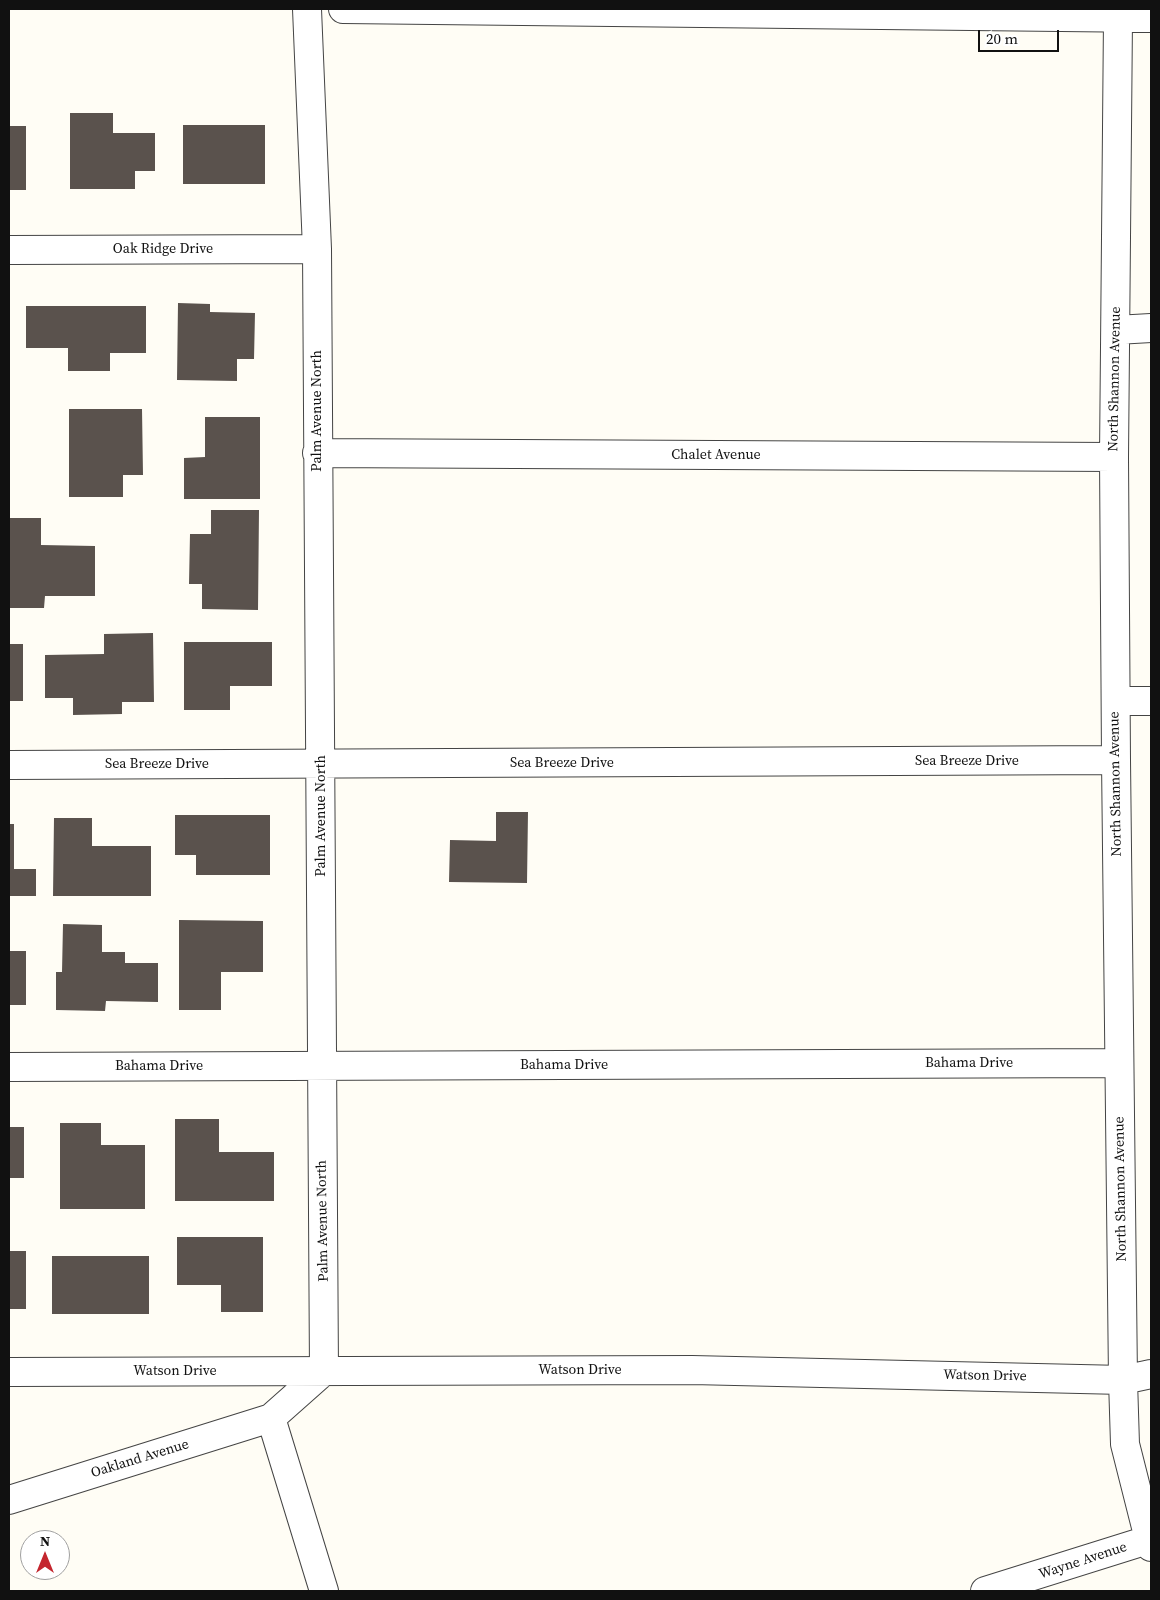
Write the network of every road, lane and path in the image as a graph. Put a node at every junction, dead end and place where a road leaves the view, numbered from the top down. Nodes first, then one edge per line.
1 (307, 9) edge
2 (343, 9) edge
3 (1118, 18) junction
4 (1151, 18) edge
5 (317, 249) junction
6 (9, 250) edge
7 (1151, 328) edge
8 (1116, 330) junction
9 (317, 453) junction
10 (1114, 457) junction
11 (1116, 701) junction
12 (1151, 702) edge
13 (1116, 760) junction
14 (321, 764) junction
15 (9, 765) edge
16 (1119, 1063) junction
17 (321, 1066) junction
18 (9, 1067) edge
19 (324, 1371) junction
20 (9, 1372) edge
21 (1151, 1374) edge
22 (1123, 1380) junction
23 (271, 1418) junction
24 (9, 1500) edge
25 (1150, 1542) edge
26 (324, 1591) edge
27 (986, 1591) edge

1 - 5 street, Palm Avenue North
2 - 3 street
3 - 4 street
3 - 8 street, North Shannon Avenue
5 - 6 street, Oak Ridge Drive
5 - 9 street, Palm Avenue North
7 - 8 street
8 - 10 street, North Shannon Avenue
9 - 10 street, Chalet Avenue
9 - 14 street, Palm Avenue North
10 - 11 street, North Shannon Avenue
11 - 12 street
11 - 13 street, North Shannon Avenue
13 - 14 street, Sea Breeze Drive
13 - 16 street, North Shannon Avenue
14 - 15 street, Sea Breeze Drive
14 - 17 street, Palm Avenue North
16 - 17 street, Bahama Drive
16 - 22 street, North Shannon Avenue
17 - 18 street, Bahama Drive
17 - 19 street, Palm Avenue North
19 - 20 street, Watson Drive
19 - 22 street, Watson Drive
19 - 23 street
21 - 22 street, Watson Drive
22 - 25 street, North Shannon Avenue
23 - 24 street, Oakland Avenue
23 - 26 street
25 - 27 street, Wayne Avenue

